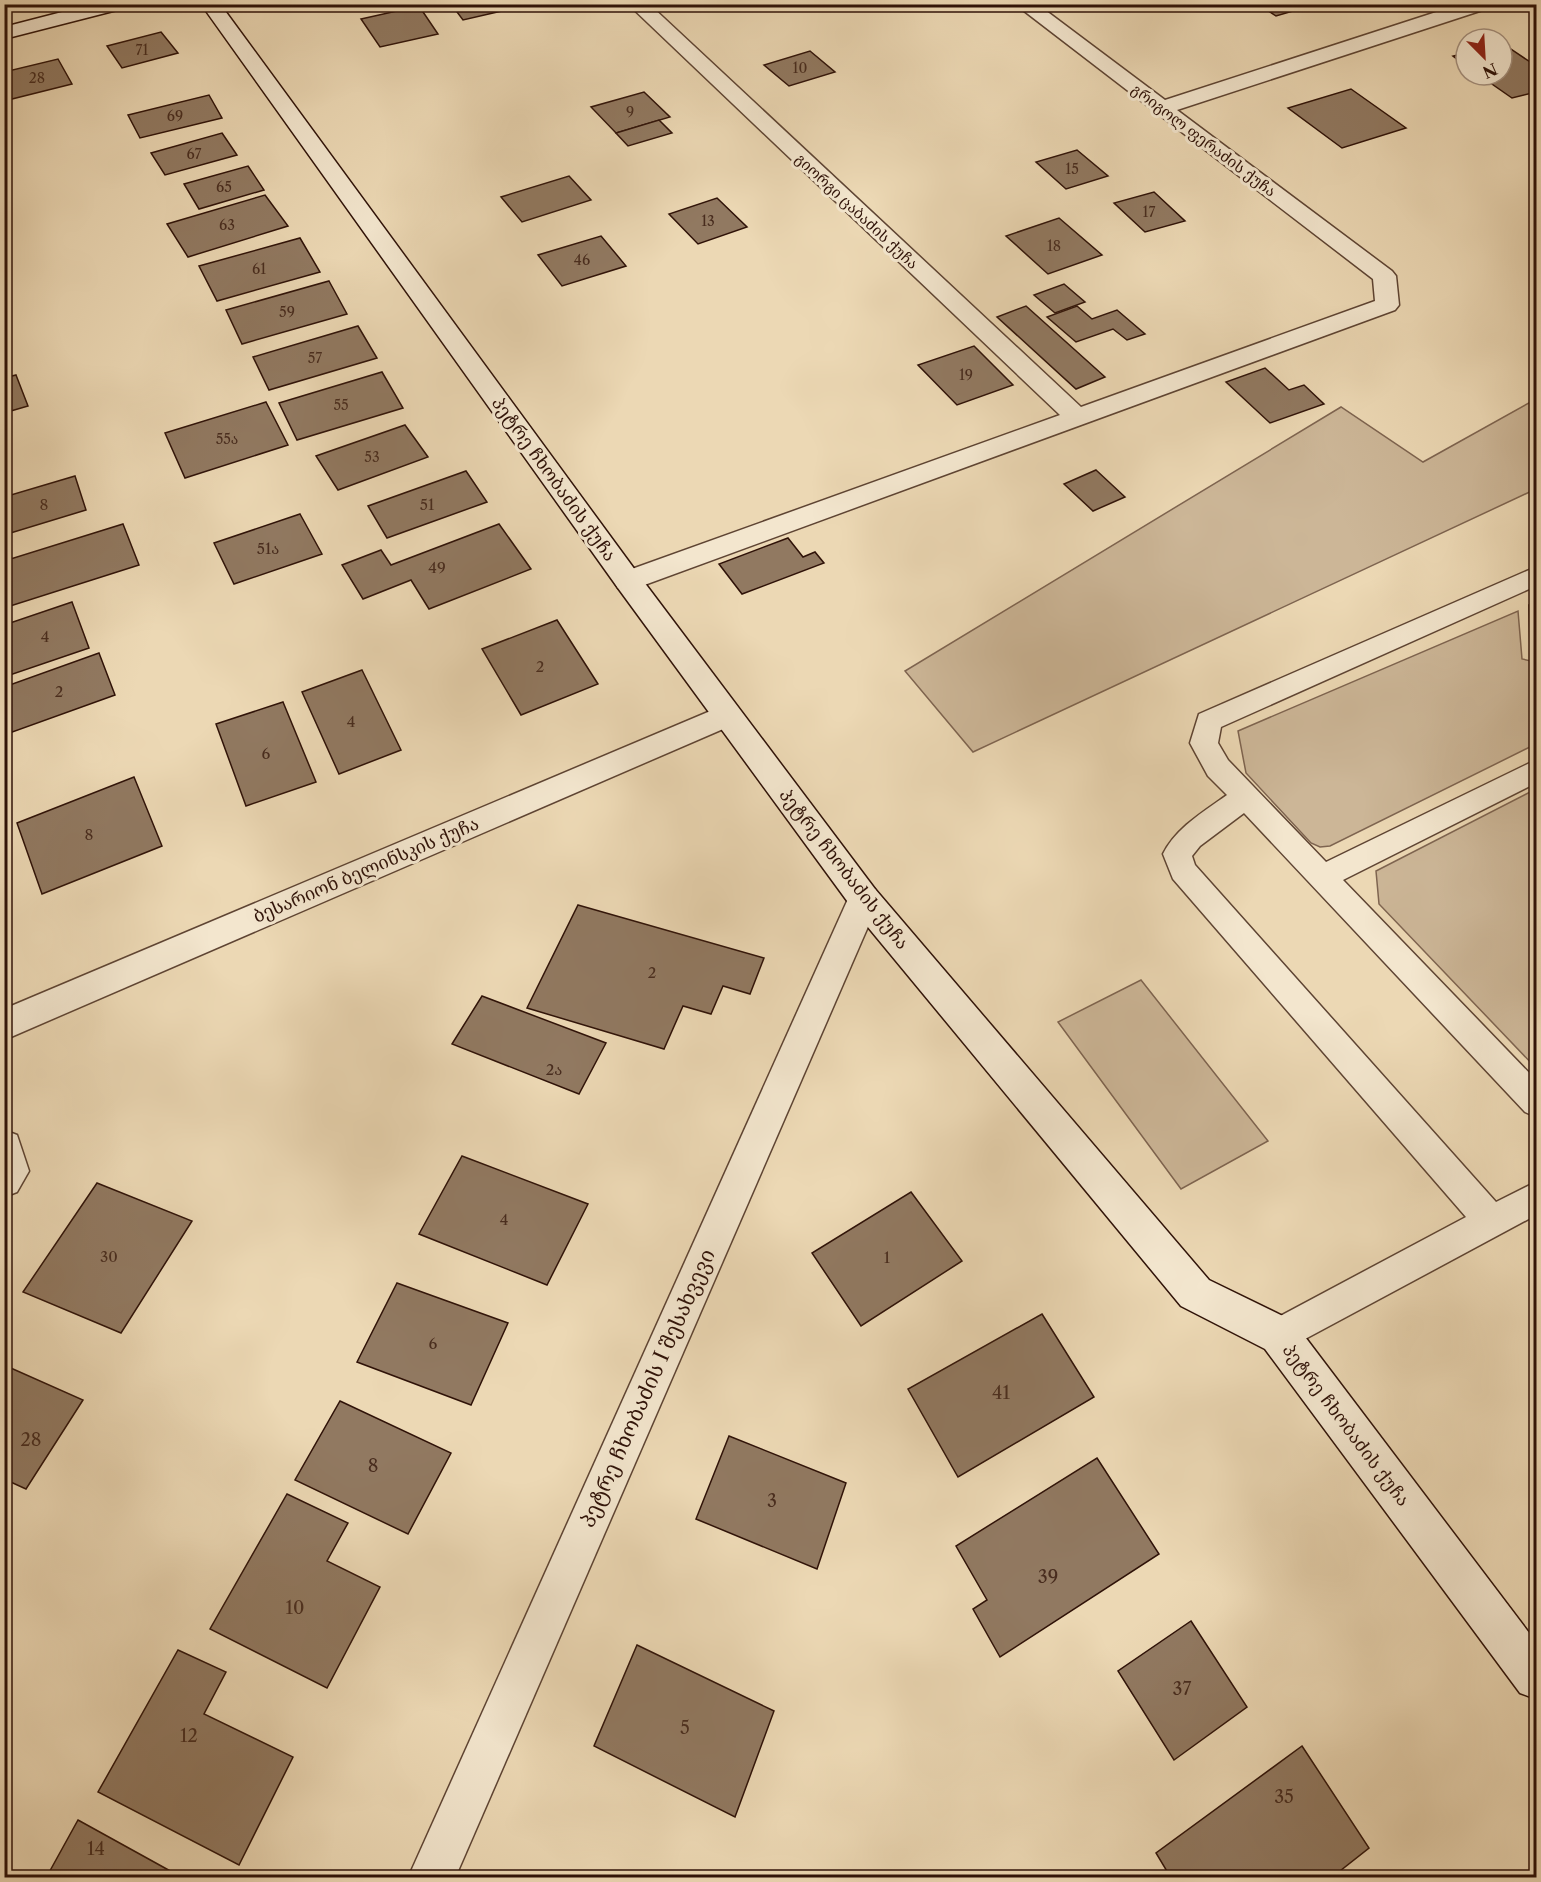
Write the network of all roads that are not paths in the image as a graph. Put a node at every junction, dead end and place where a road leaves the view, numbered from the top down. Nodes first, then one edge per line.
1 (118, 4) edge
2 (210, 4) edge
3 (637, 4) edge
4 (1024, 4) edge
5 (1482, 4) edge
6 (4, 33) edge
7 (1162, 108) junction
8 (1078, 418) junction
9 (1533, 579) edge
10 (628, 581) junction
11 (727, 715) junction
12 (1536, 771) edge
13 (1245, 797) junction
14 (1322, 877) junction
15 (864, 899) junction
16 (4, 1025) edge
17 (1536, 1102) edge
18 (4, 1147) edge
19 (4, 1180) edge
20 (1536, 1198) edge
21 (1492, 1222) junction
22 (1279, 1335) junction
23 (1536, 1677) edge
24 (431, 1878) edge

1 - 6 street
2 - 10 street, პეტრე ჩხობაძის ქუჩა
3 - 8 street, გიორგი ცაბაძის ქუჩა
4 - 7 street, გრიგოლ ფერაძის ქუჩა
5 - 7 street
7 - 8 street, გრიგოლ ფერაძის ქუჩა
8 - 10 street
9 - 13 lane
10 - 11 street, პეტრე ჩხობაძის ქუჩა
11 - 15 street, პეტრე ჩხობაძის ქუჩა
11 - 16 street, ბესარიონ ბელინსკის ქუჩა
12 - 14 lane
13 - 14 lane
13 - 21 lane
14 - 17 lane
15 - 22 street, პეტრე ჩხობაძის ქუჩა
15 - 24 street, პეტრე ჩხობაძის I შესახვევი
18 - 19 street
20 - 21 lane
21 - 22 lane
22 - 23 street, პეტრე ჩხობაძის ქუჩა

